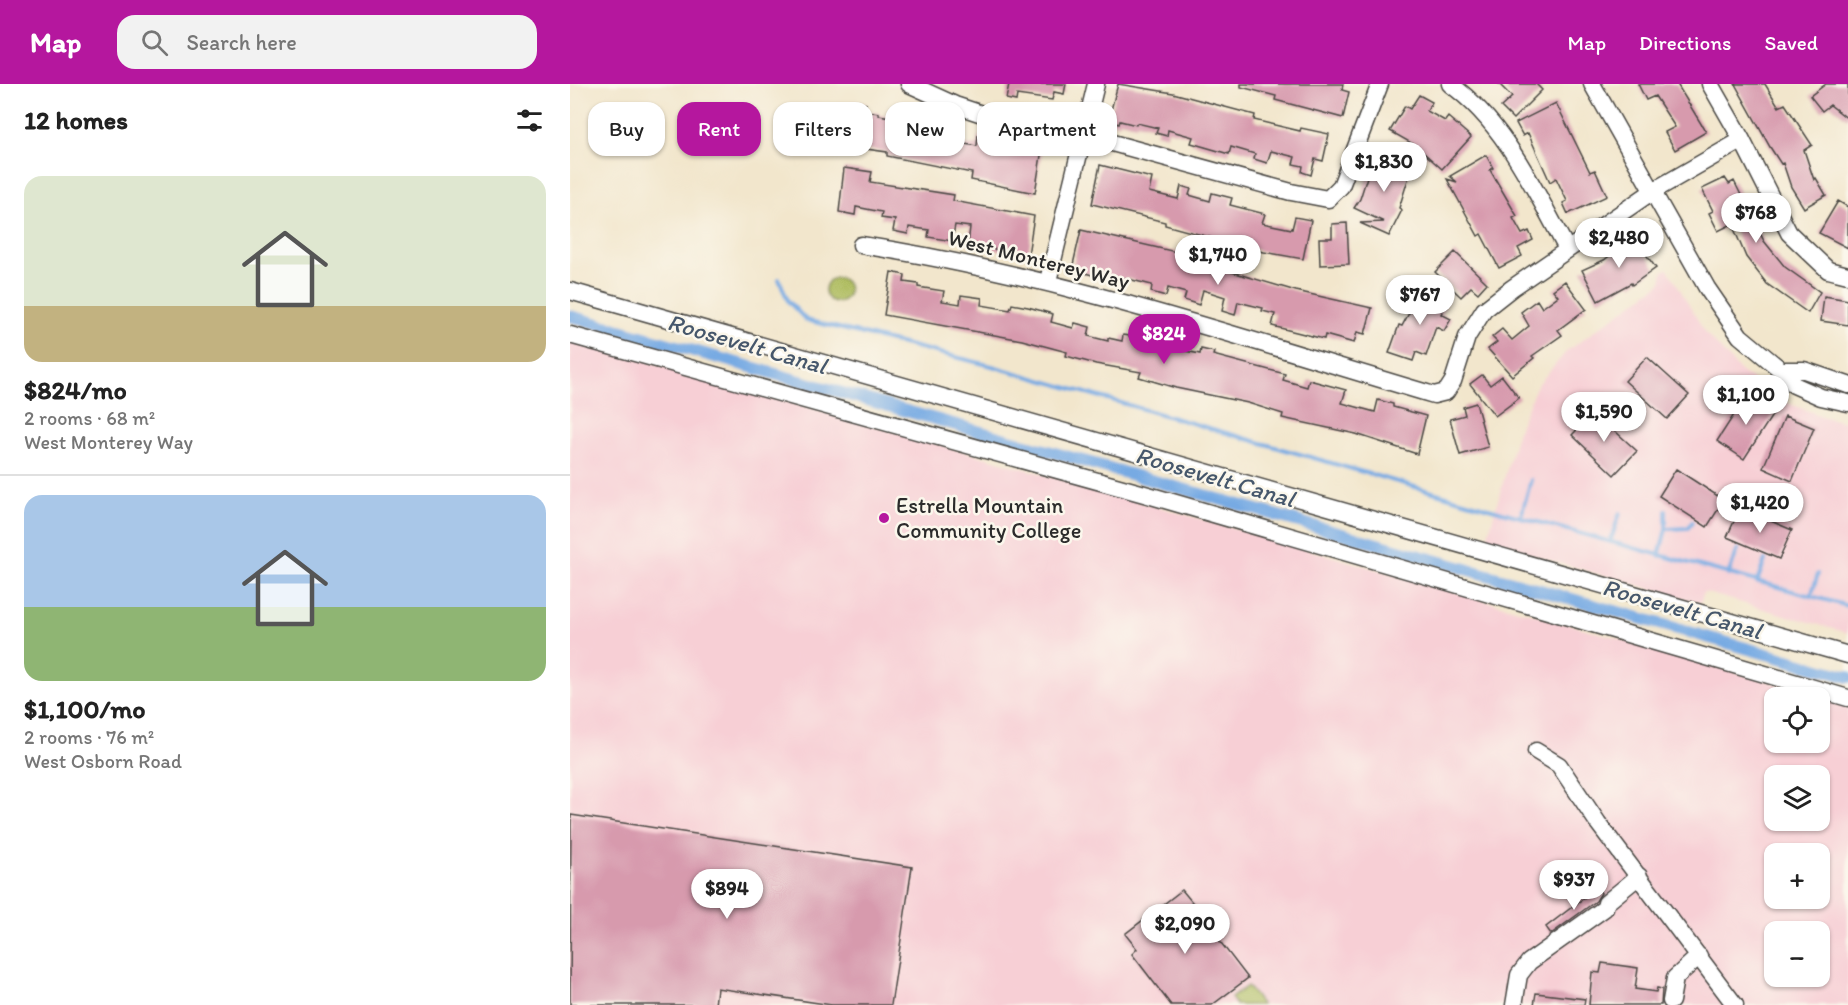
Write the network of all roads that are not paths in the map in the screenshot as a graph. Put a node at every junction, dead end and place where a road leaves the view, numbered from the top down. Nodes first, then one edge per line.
1 (909, 84) edge
2 (1096, 84) edge
3 (1380, 84) edge
4 (1450, 84) edge
5 (1592, 84) edge
6 (1710, 84) edge
7 (1091, 102) edge
8 (977, 112) edge
9 (1742, 140) junction
10 (1117, 144) edge
11 (1078, 156) edge
12 (1653, 191) junction
13 (861, 245) dead end
14 (1567, 249) junction
15 (1848, 275) edge
16 (1048, 281) junction
17 (570, 291) edge
18 (570, 335) edge
19 (1781, 370) junction
20 (1848, 385) edge
21 (1848, 403) edge
22 (1848, 655) edge
23 (1848, 698) edge
24 (1536, 751) dead end
25 (1642, 880) junction
26 (1699, 956) junction
27 (1671, 1001) dead end
28 (1514, 1005) edge
29 (1735, 1005) edge

1 - 8 street
2 - 7 street
3 - 10 street
4 - 14 street
5 - 12 street
6 - 9 street
9 - 12 street
9 - 15 street
11 - 16 street
12 - 14 street
12 - 19 street
13 - 16 street, West Monterey Way
14 - 16 street, West Monterey Way
17 - 22 street
18 - 23 street
19 - 20 street
19 - 21 street
24 - 25 street
25 - 26 street
25 - 28 street
26 - 27 street
26 - 29 street

